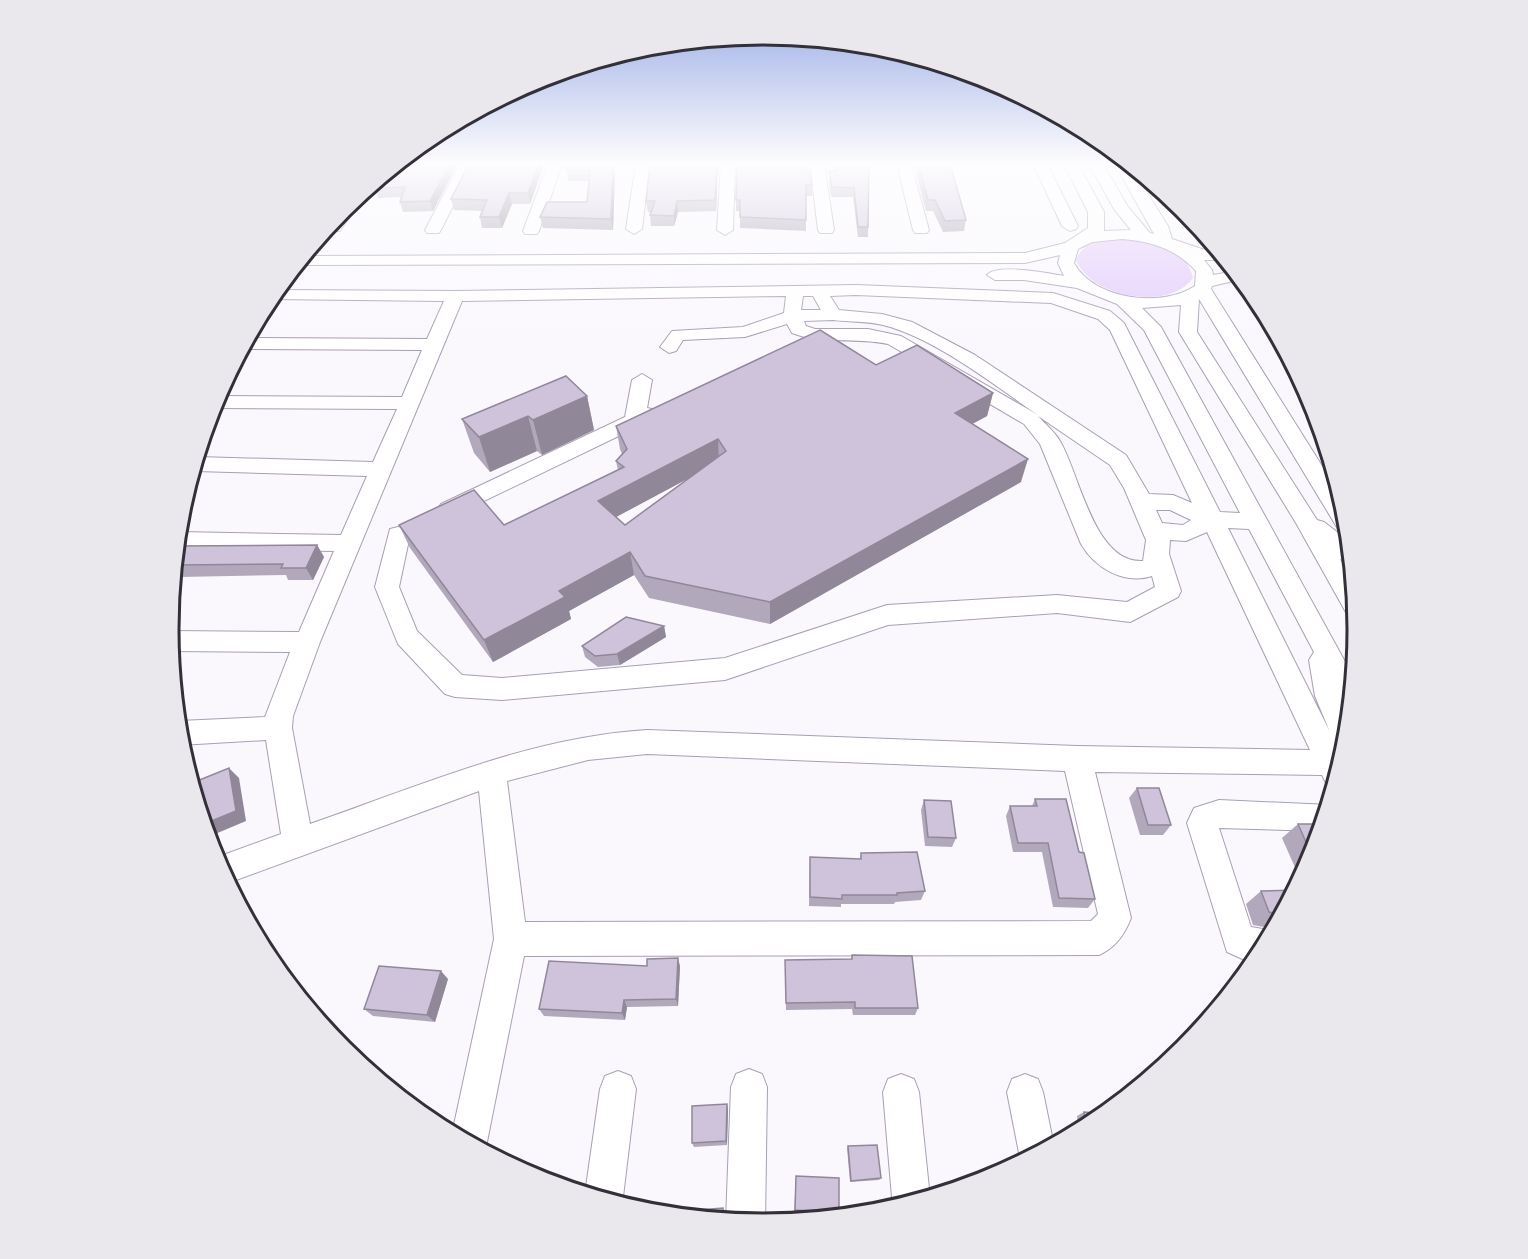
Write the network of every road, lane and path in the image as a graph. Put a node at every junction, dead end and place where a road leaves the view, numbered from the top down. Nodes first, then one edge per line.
1 (438, 223) edge
2 (534, 223) edge
3 (635, 223) edge
4 (725, 223) edge
5 (825, 223) edge
6 (919, 223) edge
7 (1068, 223) edge
8 (1096, 223) edge
9 (1133, 223) edge
10 (1158, 223) edge
11 (1070, 226) dead end
12 (634, 229) dead end
13 (434, 230) dead end
14 (725, 230) dead end
15 (826, 230) dead end
16 (921, 230) dead end
17 (531, 231) dead end
18 (1145, 237) junction
19 (1074, 244) junction
20 (1171, 245) junction
21 (1213, 256) edge
22 (304, 269) edge
23 (304, 269) edge
24 (1231, 278) edge
25 (1081, 283) junction
26 (857, 288) junction
27 (1199, 289) junction
28 (795, 291) junction
29 (819, 291) junction
30 (285, 295) edge
31 (455, 296) junction
32 (1123, 300) junction
33 (833, 315) junction
34 (793, 316) junction
35 (906, 326) junction
36 (254, 344) edge
37 (434, 345) junction
38 (669, 347) dead end
39 (642, 380) dead end
40 (226, 402) edge
41 (409, 403) junction
42 (669, 405) edge
43 (635, 421) junction
44 (204, 464) edge
45 (381, 469) junction
46 (1141, 501) junction
47 (1335, 506) edge
48 (1211, 520) junction
49 (1258, 521) junction
50 (1306, 521) junction
51 (187, 540) edge
52 (350, 543) junction
53 (1156, 543) junction
54 (1342, 549) edge
55 (1347, 592) edge
56 (1316, 630) junction
57 (180, 641) edge
58 (307, 642) junction
59 (1345, 686) edge
60 (278, 728) junction
61 (189, 732) edge
62 (1337, 746) edge
63 (1335, 753) edge
64 (1077, 759) junction
65 (1333, 761) edge
66 (492, 774) junction
67 (1317, 817) edge
68 (298, 842) junction
69 (230, 867) edge
70 (511, 939) junction
71 (1256, 944) edge
72 (749, 1087) dead end
73 (618, 1089) dead end
74 (901, 1092) dead end
75 (1025, 1092) dead end
76 (471, 1135) edge
77 (1036, 1147) edge
78 (605, 1192) edge
79 (910, 1195) edge
80 (746, 1214) edge

1 - 13 street
2 - 17 street
3 - 12 street
4 - 14 street
5 - 15 street
6 - 16 street
7 - 11 street
8 - 19 street
9 - 18 street
10 - 20 street
18 - 19 street
18 - 20 street
19 - 22 street
19 - 25 street
20 - 21 street
20 - 27 street
23 - 26 street
24 - 27 street
25 - 26 street
25 - 32 street
26 - 29 street
26 - 35 street
26 - 48 street
27 - 32 street
27 - 47 street
27 - 50 street
28 - 29 street
28 - 31 street
28 - 34 street
29 - 33 street
30 - 31 street
31 - 37 street
32 - 49 street
33 - 34 street
33 - 35 street
34 - 38 street
34 - 53 street
35 - 46 street
36 - 37 street
37 - 41 street
39 - 43 street
40 - 41 street
41 - 45 street
42 - 43 street
43 - 53 street
44 - 45 street
45 - 52 street
46 - 48 street
46 - 53 street
48 - 49 street
48 - 53 street
48 - 63 street
49 - 56 street
50 - 54 street
50 - 55 street
51 - 52 street
52 - 58 street
56 - 59 street
56 - 62 street
57 - 58 street
58 - 60 street
60 - 61 street
60 - 68 street
64 - 65 street
64 - 66 street
64 - 70 street
66 - 68 street
66 - 70 street
67 - 71 street
68 - 69 street
70 - 76 street
72 - 80 street
73 - 78 street
74 - 79 street
75 - 77 street

